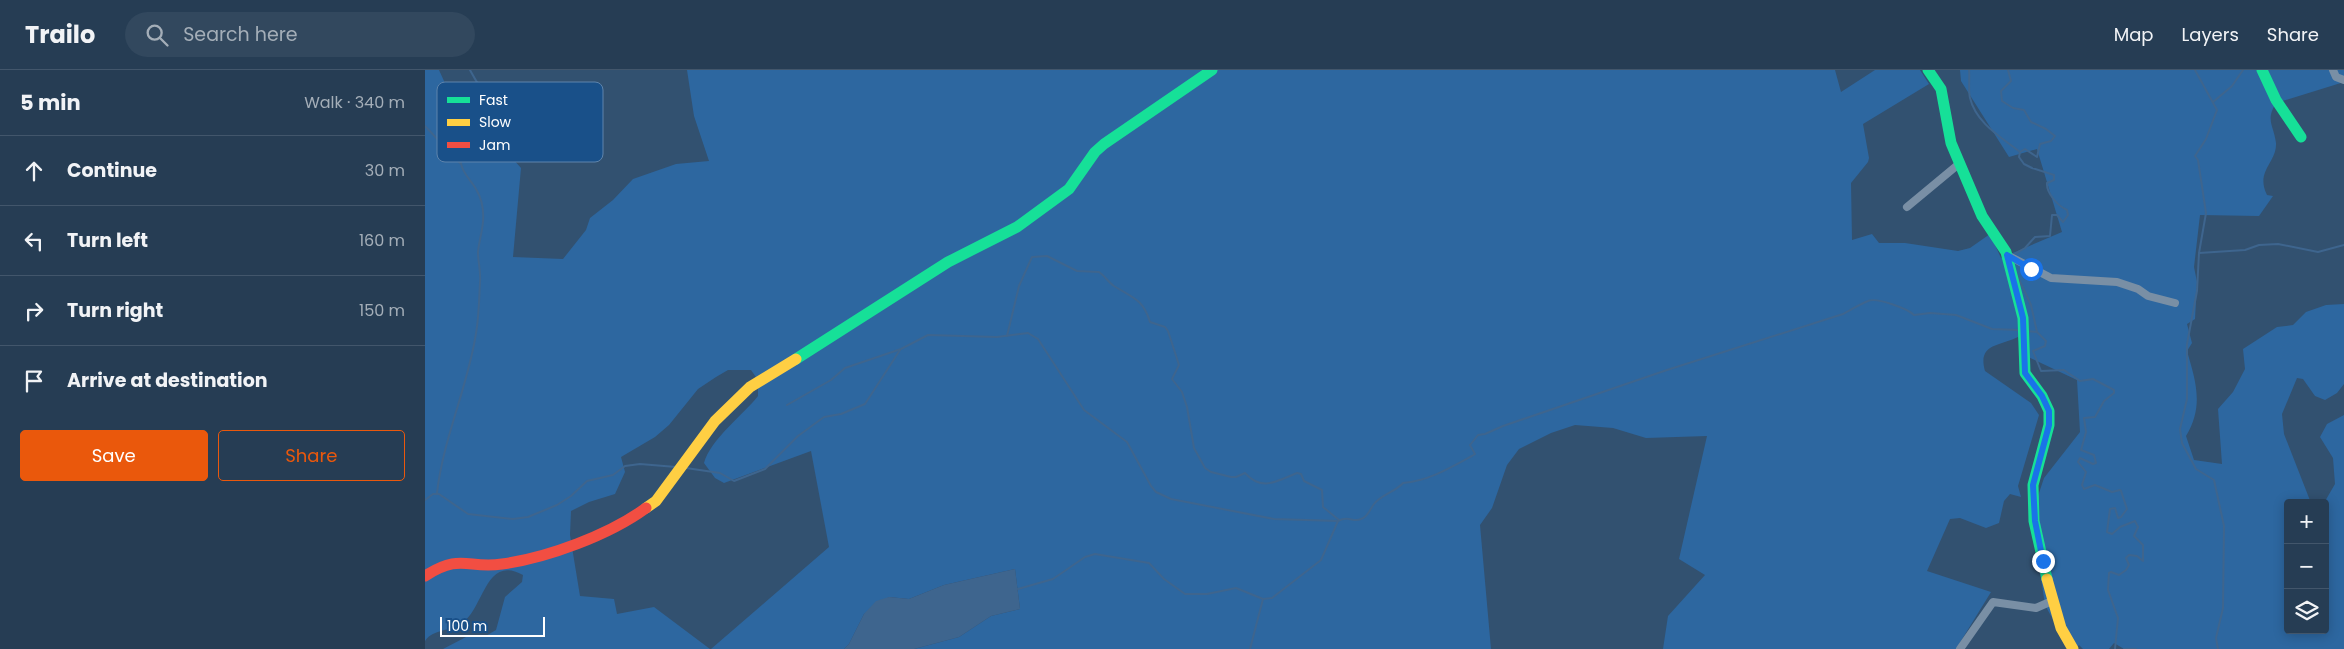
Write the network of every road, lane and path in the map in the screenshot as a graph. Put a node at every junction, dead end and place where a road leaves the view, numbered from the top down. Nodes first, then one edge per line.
1 (1212, 70) edge
2 (1929, 70) edge
3 (2263, 70) edge
4 (2333, 70) edge
5 (2344, 80) edge
6 (2301, 138) dead end
7 (1960, 163) junction
8 (1907, 207) dead end
9 (2007, 255) junction
10 (2175, 303) dead end
11 (425, 576) edge
12 (2052, 602) junction
13 (1960, 649) edge
14 (2073, 649) edge

1 - 11 street
2 - 7 street
3 - 6 street
4 - 5 street
7 - 8 street
7 - 9 street
9 - 10 street
9 - 12 street
12 - 13 street
12 - 14 street

